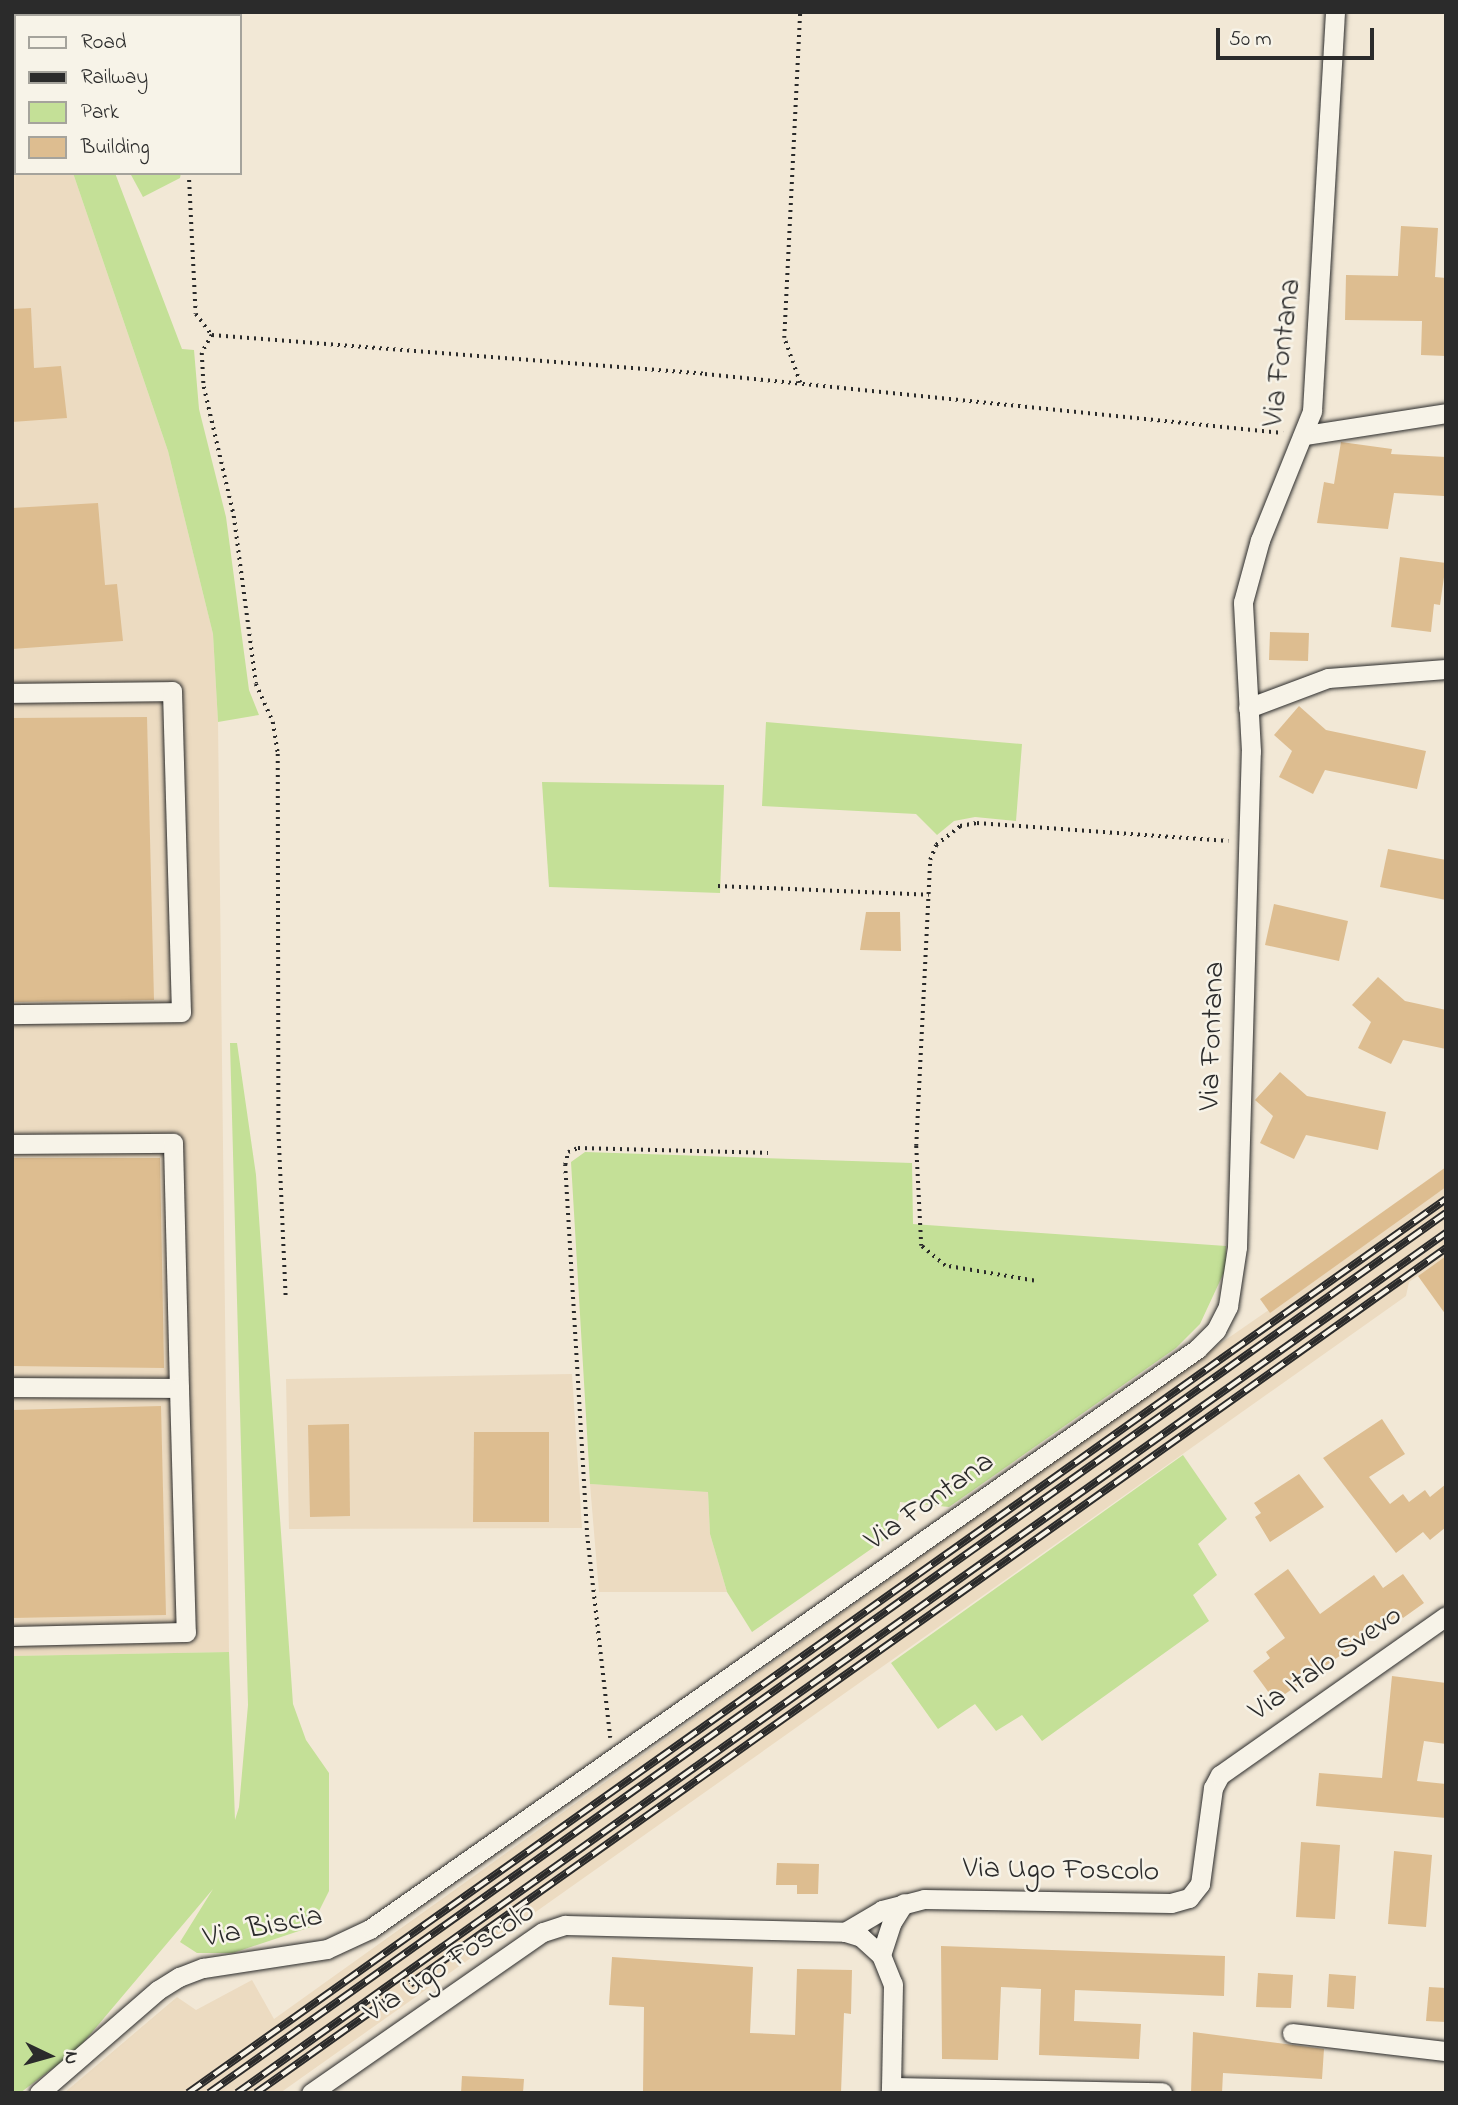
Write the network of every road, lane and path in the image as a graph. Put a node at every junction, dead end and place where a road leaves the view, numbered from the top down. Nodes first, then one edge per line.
1 (800, 12) edge
2 (1335, 12) edge
3 (189, 175) edge
4 (212, 335) junction
5 (800, 383) junction
6 (1446, 413) edge
7 (1306, 435) junction
8 (1446, 669) edge
9 (12, 693) edge
10 (1248, 708) junction
11 (1248, 842) junction
12 (718, 886) dead end
13 (929, 895) junction
14 (12, 1014) edge
15 (12, 1144) edge
16 (768, 1153) dead end
17 (1034, 1281) dead end
18 (286, 1298) dead end
19 (12, 1387) edge
20 (179, 1388) junction
21 (1446, 1616) edge
22 (12, 1636) edge
23 (612, 1761) junction
24 (1240, 1761) joint
25 (904, 1903) junction
26 (845, 1932) junction
27 (881, 1955) junction
28 (1292, 2033) dead end
29 (1446, 2051) edge
30 (891, 2090) edge
31 (1162, 2092) edge
32 (39, 2093) edge
33 (311, 2093) edge

1 - 5 path
2 - 7 street, Via Fontana
3 - 4 path
4 - 5 path
4 - 18 path
5 - 7 path
6 - 7 street
7 - 10 street, Via Fontana
8 - 10 street
9 - 14 street
10 - 11 street, Via Fontana
11 - 13 path
11 - 23 street, Via Fontana
12 - 13 path
13 - 17 path
15 - 20 street
16 - 23 path
19 - 20 street
20 - 22 street
21 - 24 street, Via Italo Svevo
23 - 32 street, Via Biscia
24 - 25 street, Via Ugo Foscolo
25 - 26 street, Via Ugo Foscolo
25 - 27 street
26 - 27 street, Via Ugo Foscolo
26 - 33 street, Via Ugo Foscolo
27 - 30 street
28 - 29 street
30 - 31 street

